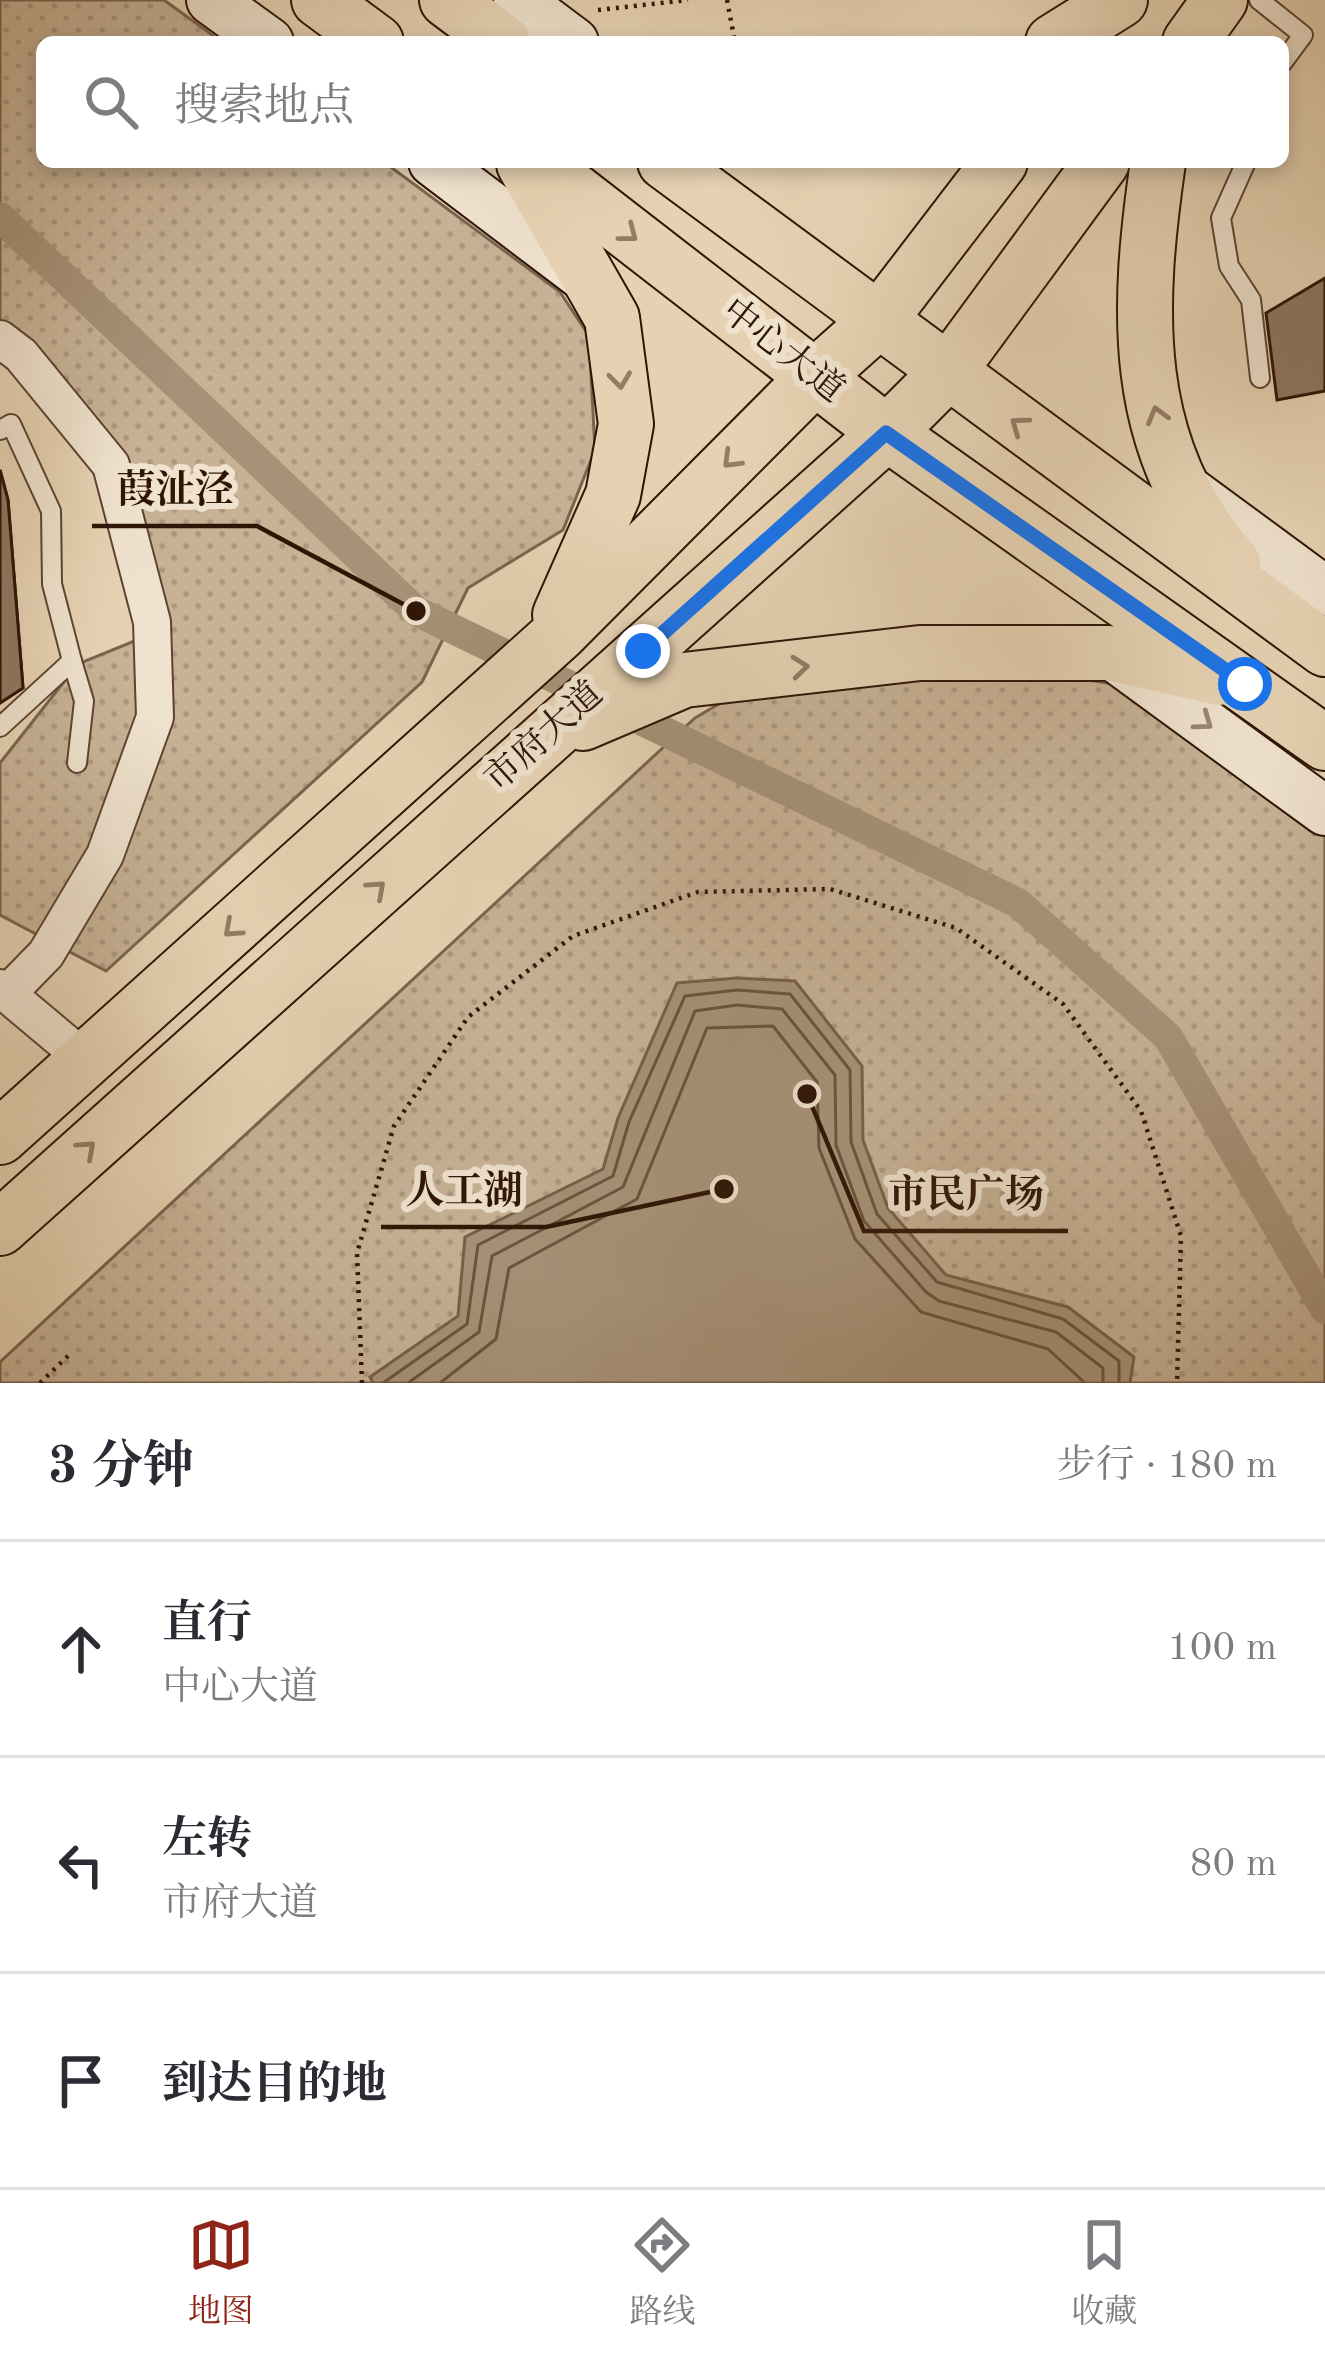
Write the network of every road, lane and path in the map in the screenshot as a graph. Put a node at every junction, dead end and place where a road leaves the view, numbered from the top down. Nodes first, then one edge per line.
1 (211, 0) edge
2 (319, 0) edge
3 (446, 0) edge
4 (688, 0) edge
5 (727, 0) edge
6 (1121, 0) edge
7 (1220, 0) edge
8 (1259, 0) edge
9 (534, 25) edge
10 (260, 36) edge
11 (368, 36) edge
12 (733, 36) edge
13 (1063, 36) edge
14 (1095, 36) edge
15 (1194, 36) edge
16 (1289, 54) edge
17 (441, 168) edge
18 (526, 168) edge
19 (545, 168) edge
20 (673, 168) edge
21 (995, 168) edge
22 (1098, 168) edge
23 (1157, 168) edge
24 (1243, 168) edge
25 (596, 289) junction
26 (879, 320) junction
27 (0, 338) edge
28 (948, 372) junction
29 (814, 378) junction
30 (1260, 378) dead end
31 (0, 430) edge
32 (886, 433) junction
33 (1311, 619) edge
34 (542, 648) junction
35 (1109, 653) junction
36 (72, 661) junction
37 (663, 666) junction
38 (1245, 684) junction
39 (0, 727) edge
40 (1325, 743) edge
41 (76, 764) dead end
42 (1325, 811) edge
43 (4, 991) edge
44 (87, 1061) junction
45 (0, 1137) edge
46 (0, 1228) edge
47 (69, 1355) dead end
48 (40, 1383) edge
49 (362, 1383) edge
50 (1177, 1383) edge

1 - 10 main road
2 - 11 main road
3 - 9 main road
4 - 9 path
5 - 12 path
6 - 13 main road
6 - 14 main road
7 - 15 main road
8 - 16 lane
17 - 25 main road
18 - 25 main road
19 -> 29 main road, 中心大道
20 - 26 main road
21 - 26 main road, 市府大道
22 - 28 main road
33 -> 23 main road
24 - 30 lane
25 -> 34 main road
26 - 28 main road
26 - 29 main road, 市府大道
27 - 43 street
28 - 32 main road
33 -> 28 main road
29 - 32 main road, 中心大道
29 -> 34 main road, 市府大道
31 - 36 lane
32 - 37 main road
32 - 38 main road, 中心大道
34 -> 44 main road, 市府大道
37 -> 35 main road
35 - 38 main road
35 -> 42 main road
36 - 39 lane
36 - 41 lane
46 -> 37 main road, 市府大道
38 - 40 main road, 中心大道
43 - 44 street
44 - 45 main road, 市府大道
47 - 48 path
49 - 50 path

